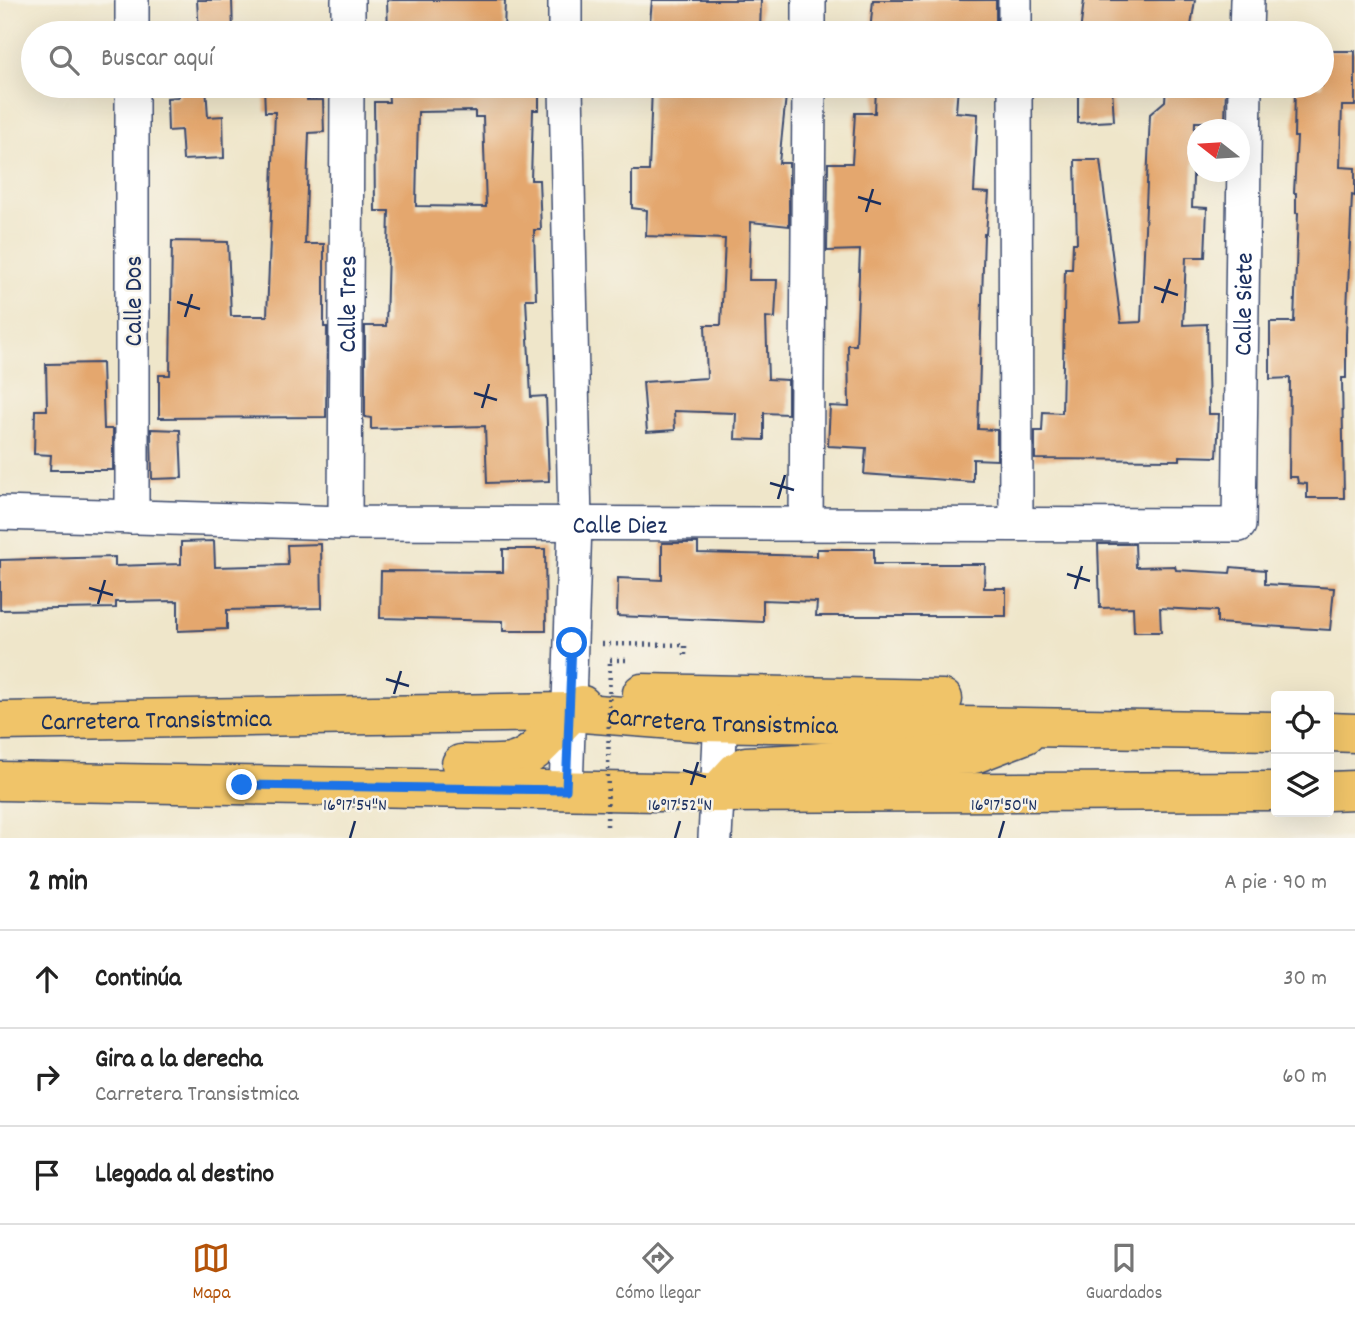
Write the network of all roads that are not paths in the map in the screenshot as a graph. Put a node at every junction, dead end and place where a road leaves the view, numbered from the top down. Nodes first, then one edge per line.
1 (132, 0) edge
2 (348, 0) edge
3 (565, 0) edge
4 (809, 0) edge
5 (1015, 0) edge
6 (1247, 0) edge
7 (132, 21) edge
8 (348, 21) edge
9 (565, 21) edge
10 (809, 21) edge
11 (1015, 21) edge
12 (1246, 21) edge
13 (132, 98) edge
14 (347, 98) edge
15 (566, 98) edge
16 (808, 98) edge
17 (1015, 98) edge
18 (1245, 98) edge
19 (0, 513) edge
20 (132, 517) junction
21 (345, 523) junction
22 (576, 524) junction
23 (806, 524) junction
24 (1016, 524) junction
25 (1239, 525) joint
26 (721, 709) junction
27 (570, 712) junction
28 (0, 720) edge
29 (1044, 727) junction
30 (1271, 731) edge
31 (1334, 733) edge
32 (1355, 733) edge
33 (0, 781) edge
34 (242, 785) junction
35 (566, 790) junction
36 (1355, 790) edge
37 (1271, 791) edge
38 (1334, 791) edge
39 (717, 793) junction
40 (715, 838) edge

1 - 7 street
2 - 8 street
3 - 9 street
4 - 10 street
5 - 11 street
6 - 12 street
13 - 20 street, Calle Dos
14 - 21 street, Calle Tres
15 - 22 street
16 - 23 street
17 - 24 street
18 - 25 street, Calle Siete
19 - 20 street, Calle Diez
20 - 21 street, Calle Diez
21 - 22 street, Calle Diez
22 - 23 street, Calle Diez
22 - 27 street
23 - 24 street, Calle Diez
24 - 25 street, Calle Diez
26 - 27 main road
26 - 29 main road
26 - 39 street
27 - 28 main road, Carretera Transistmica
27 - 34 main road
27 - 35 street
29 - 30 main road
29 - 39 main road
31 - 32 main road
33 - 34 main road
34 - 35 main road
35 - 39 main road
36 - 38 main road
37 - 39 main road
39 - 40 street

